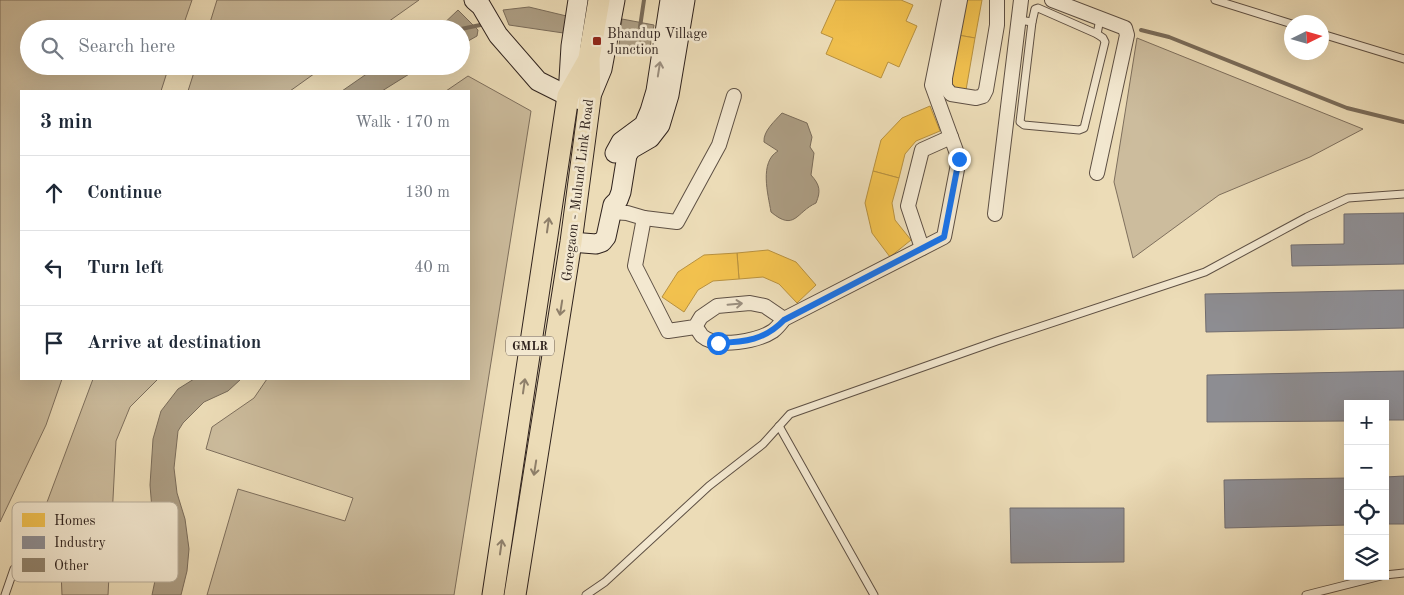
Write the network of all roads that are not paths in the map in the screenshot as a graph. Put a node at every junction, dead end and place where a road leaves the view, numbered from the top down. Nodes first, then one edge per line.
1 (670, 0) edge
2 (685, 0) edge
3 (949, 0) edge
4 (960, 0) edge
5 (997, 0) edge
6 (1021, 0) edge
7 (1052, 0) edge
8 (1215, 0) edge
9 (578, 2) edge
10 (478, 3) edge
11 (606, 6) edge
12 (1100, 19) junction
13 (1025, 21) junction
14 (1284, 22) edge
15 (1098, 34) junction
16 (1329, 36) edge
17 (596, 50) junction
18 (1404, 60) edge
19 (568, 96) junction
20 (734, 96) dead end
21 (589, 101) junction
22 (660, 104) junction
23 (1015, 104) junction
24 (951, 137) junction
25 (1097, 173) dead end
26 (1404, 194) edge
27 (611, 212) junction
28 (995, 214) dead end
29 (641, 217) junction
30 (571, 242) junction
31 (922, 248) junction
32 (784, 320) junction
33 (695, 327) junction
34 (779, 426) junction
35 (1404, 573) edge
36 (1389, 575) edge
37 (12, 576) edge
38 (1365, 580) edge
39 (5, 595) edge
40 (493, 595) edge
41 (515, 595) edge
42 (586, 595) edge
43 (874, 595) edge
44 (1306, 595) edge

22 -> 1 street
2 - 22 street
3 - 24 street
4 - 5 street
6 - 13 street
7 - 12 street
8 - 14 lane
9 - 19 street
10 - 19 street
11 - 17 main road
12 - 15 lane
12 - 25 street
13 - 15 lane
13 - 23 street
15 - 23 lane
16 - 18 lane
17 - 19 main road, Goregaon - Mulund Link Road / GMLR
17 - 21 main road, Goregaon - Mulund Link Road / GMLR
19 - 21 street
40 -> 19 main road, Goregaon - Mulund Link Road / GMLR
20 - 29 street
21 - 30 main road, Goregaon - Mulund Link Road / GMLR
22 - 27 street
23 - 28 street
24 - 31 street
24 - 31 street
26 - 34 lane
27 - 29 street
27 - 30 street
29 - 33 street
30 -> 41 main road, Goregaon - Mulund Link Road / GMLR
31 - 32 street
32 - 33 street
33 -> 32 street
34 - 42 lane
34 - 43 lane
35 - 36 lane
37 - 39 lane
38 - 44 lane

